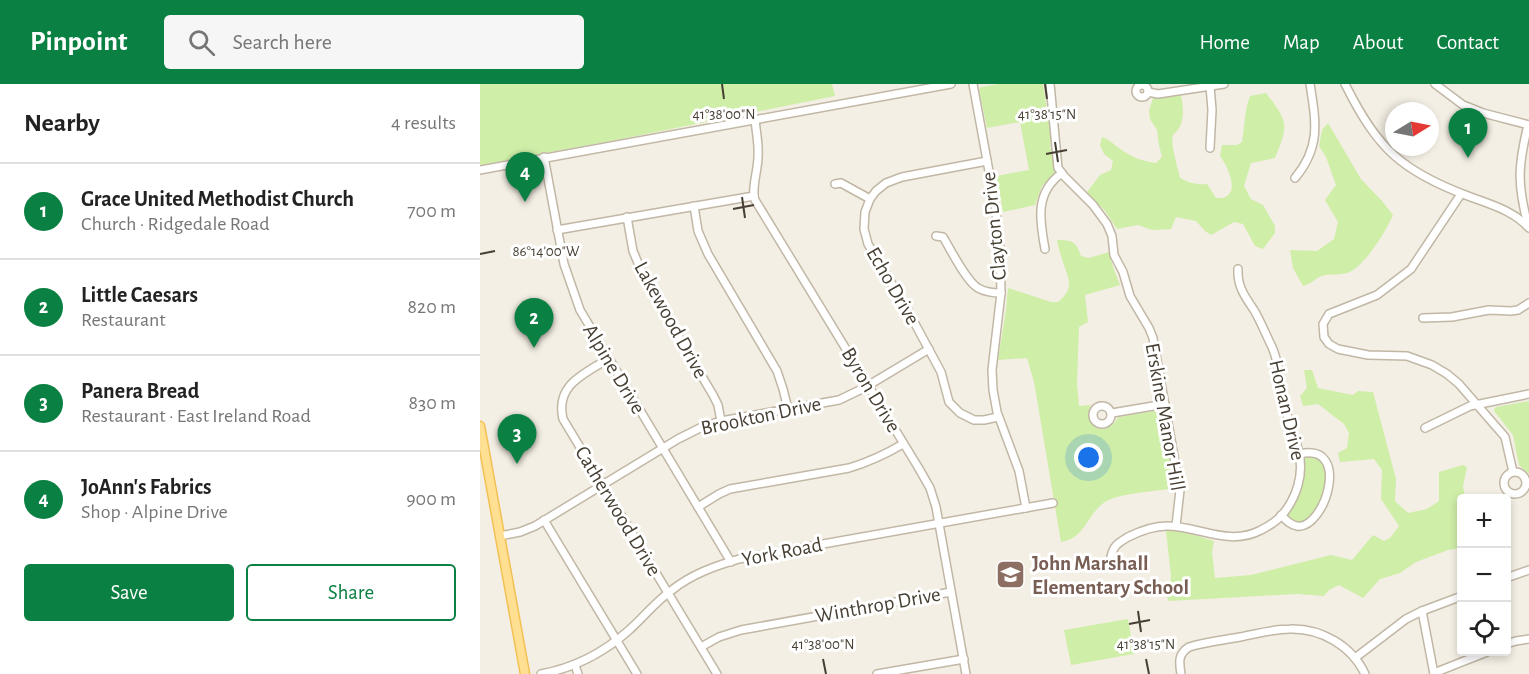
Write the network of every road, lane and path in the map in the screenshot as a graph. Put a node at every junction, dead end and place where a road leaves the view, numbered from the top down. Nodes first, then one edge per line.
1 (951, 84) edge
2 (973, 84) edge
3 (1050, 84) edge
4 (1224, 84) edge
5 (1310, 84) edge
6 (1345, 84) edge
7 (1435, 84) edge
8 (1210, 86) junction
9 (906, 88) edge
10 (1148, 92) dead end
11 (755, 119) junction
12 (1528, 125) edge
13 (1210, 148) dead end
14 (544, 157) junction
15 (987, 161) junction
16 (480, 170) edge
17 (1062, 173) junction
18 (1295, 178) dead end
19 (835, 184) dead end
20 (1461, 194) junction
21 (754, 196) junction
22 (870, 199) junction
23 (694, 206) junction
24 (627, 218) junction
25 (1529, 227) edge
26 (557, 230) junction
27 (936, 236) dead end
28 (1045, 249) dead end
29 (1238, 269) dead end
30 (1001, 293) junction
31 (1529, 303) edge
32 (1423, 318) dead end
33 (929, 349) junction
34 (608, 359) junction
35 (868, 386) junction
36 (1529, 394) edge
37 (1164, 404) junction
38 (1477, 404) junction
39 (788, 409) junction
40 (1112, 413) dead end
41 (998, 417) junction
42 (721, 422) junction
43 (480, 426) edge
44 (1425, 428) dead end
45 (903, 444) junction
46 (663, 448) junction
47 (1299, 454) junction
48 (1513, 472) dead end
49 (603, 485) junction
50 (1053, 503) dead end
51 (698, 507) junction
52 (1026, 508) junction
53 (1281, 515) junction
54 (544, 520) junction
55 (939, 524) junction
56 (1176, 526) junction
57 (500, 536) junction
58 (1111, 557) dead end
59 (731, 562) junction
60 (1529, 570) edge
61 (1511, 576) edge
62 (951, 592) junction
63 (668, 593) junction
64 (1457, 598) edge
65 (1422, 611) junction
66 (1529, 639) edge
67 (617, 640) junction
68 (1511, 642) edge
69 (700, 647) junction
70 (1475, 656) edge
71 (964, 658) junction
72 (1355, 658) junction
73 (575, 665) junction
74 (1434, 673) edge
75 (525, 674) edge
76 (542, 674) edge
77 (578, 674) edge
78 (637, 674) edge
79 (717, 674) edge
80 (877, 674) edge
81 (966, 674) edge
82 (1181, 674) edge
83 (1365, 674) edge

1 - 9 street
2 - 15 street, Clayton Drive
3 - 17 street
4 - 8 street
5 - 18 street
6 - 20 street
7 - 12 street
8 - 10 street
8 - 13 street
9 - 11 street
11 - 14 street
11 - 21 street
12 - 25 street
14 - 16 street
14 - 26 street, Alpine Drive
15 - 22 street
15 - 30 street, Clayton Drive
17 - 28 street
17 - 37 street, Erskine Manor Hill
19 - 22 street
20 - 25 street
20 - 38 street
21 - 23 street
21 - 35 street, Byron Drive
22 - 33 street, Echo Drive
23 - 24 street
23 - 39 street
24 - 26 street
24 - 42 street, Lakewood Drive
26 - 34 street, Alpine Drive
27 - 30 street
29 - 47 street, Honan Drive
30 - 41 street, Clayton Drive
31 - 32 street
33 - 35 street, Brookton Drive
33 - 41 street, Echo Drive
34 - 46 street, Alpine Drive
34 - 49 street, Catherwood Drive
35 - 39 street, Brookton Drive
35 - 45 street, Byron Drive
36 - 38 street
37 - 40 street
37 - 56 street, Erskine Manor Hill
38 - 44 street
38 - 48 street
39 - 42 street, Brookton Drive
41 - 52 street, Clayton Drive
42 - 46 street, Brookton Drive
43 - 57 main road
45 - 51 street
45 - 55 street, Byron Drive
46 - 49 street, Brookton Drive
46 - 51 street, Alpine Drive
47 - 53 street, Honan Drive
47 - 53 street
49 - 54 street, Brookton Drive
49 - 63 street, Catherwood Drive
50 - 52 street, York Road
51 - 59 street, Alpine Drive
52 - 55 street, York Road
53 - 56 street, Honan Drive
54 - 57 street, Brookton Drive
54 - 67 street
55 - 59 street, York Road
55 - 62 street, Byron Drive
56 - 58 street, Honan Drive
57 - 75 main road
59 - 63 street, York Road
60 - 61 street
62 - 69 street, Winthrop Drive
62 - 71 street, Byron Drive
63 - 67 street, York Road
63 - 69 street, Catherwood Drive
64 - 65 street
65 - 72 street
65 - 74 street
66 - 68 street
67 - 73 street, York Road
67 - 78 street
69 - 79 street, Catherwood Drive
70 - 74 street
71 - 80 street
71 - 81 street, Byron Drive
72 - 82 street
72 - 83 street
73 - 76 street, York Road
73 - 77 street

